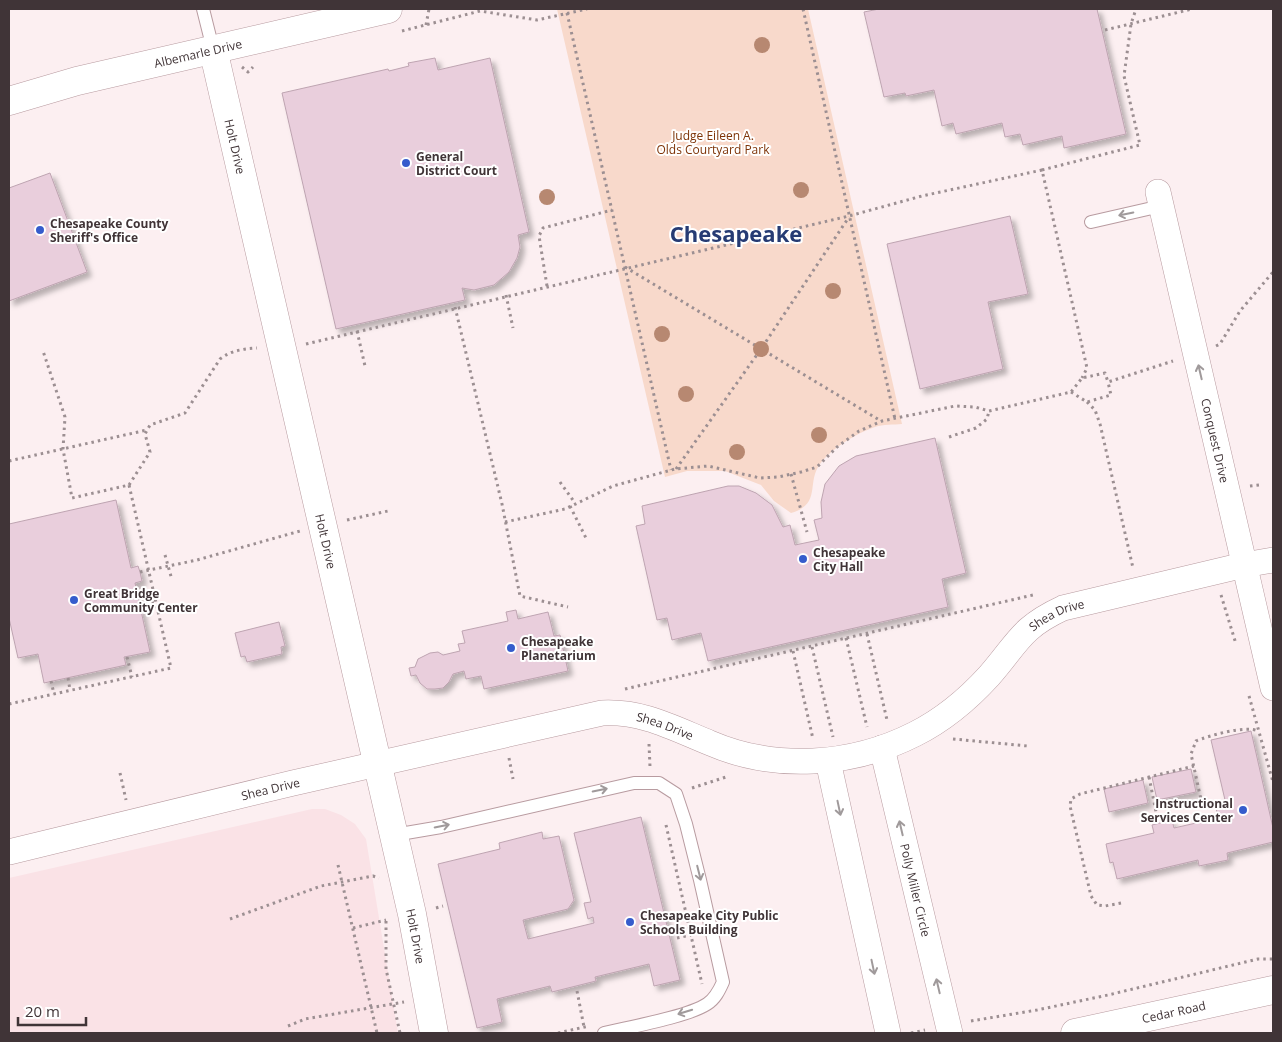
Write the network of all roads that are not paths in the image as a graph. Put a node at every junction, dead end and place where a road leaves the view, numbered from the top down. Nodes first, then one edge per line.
1 (203, 9) edge
2 (388, 9) edge
3 (213, 49) junction
4 (9, 102) edge
5 (1160, 199) joint
6 (1091, 222) dead end
7 (1273, 560) edge
8 (1244, 565) junction
9 (1273, 688) edge
10 (879, 734) junction
11 (825, 747) junction
12 (378, 765) junction
13 (394, 835) junction
14 (9, 852) edge
15 (1273, 990) edge
16 (949, 1029) edge
17 (434, 1033) edge
18 (604, 1033) edge
19 (888, 1033) edge
20 (1075, 1033) edge

1 - 3 lane
2 - 3 street, Albemarle Drive
3 - 4 street, Albemarle Drive
3 - 12 street, Holt Drive
5 -> 6 lane
8 -> 5 street, Conquest Drive
7 - 8 street, Shea Drive
8 - 9 street, Conquest Drive
8 - 10 street, Shea Drive
10 - 11 street, Shea Drive
16 -> 10 street, Polly Miller Circle
11 - 12 street, Shea Drive
11 -> 19 street
12 - 13 street, Holt Drive
12 - 14 street, Shea Drive
13 - 17 street, Holt Drive
13 -> 18 lane
15 - 20 street, Cedar Road

